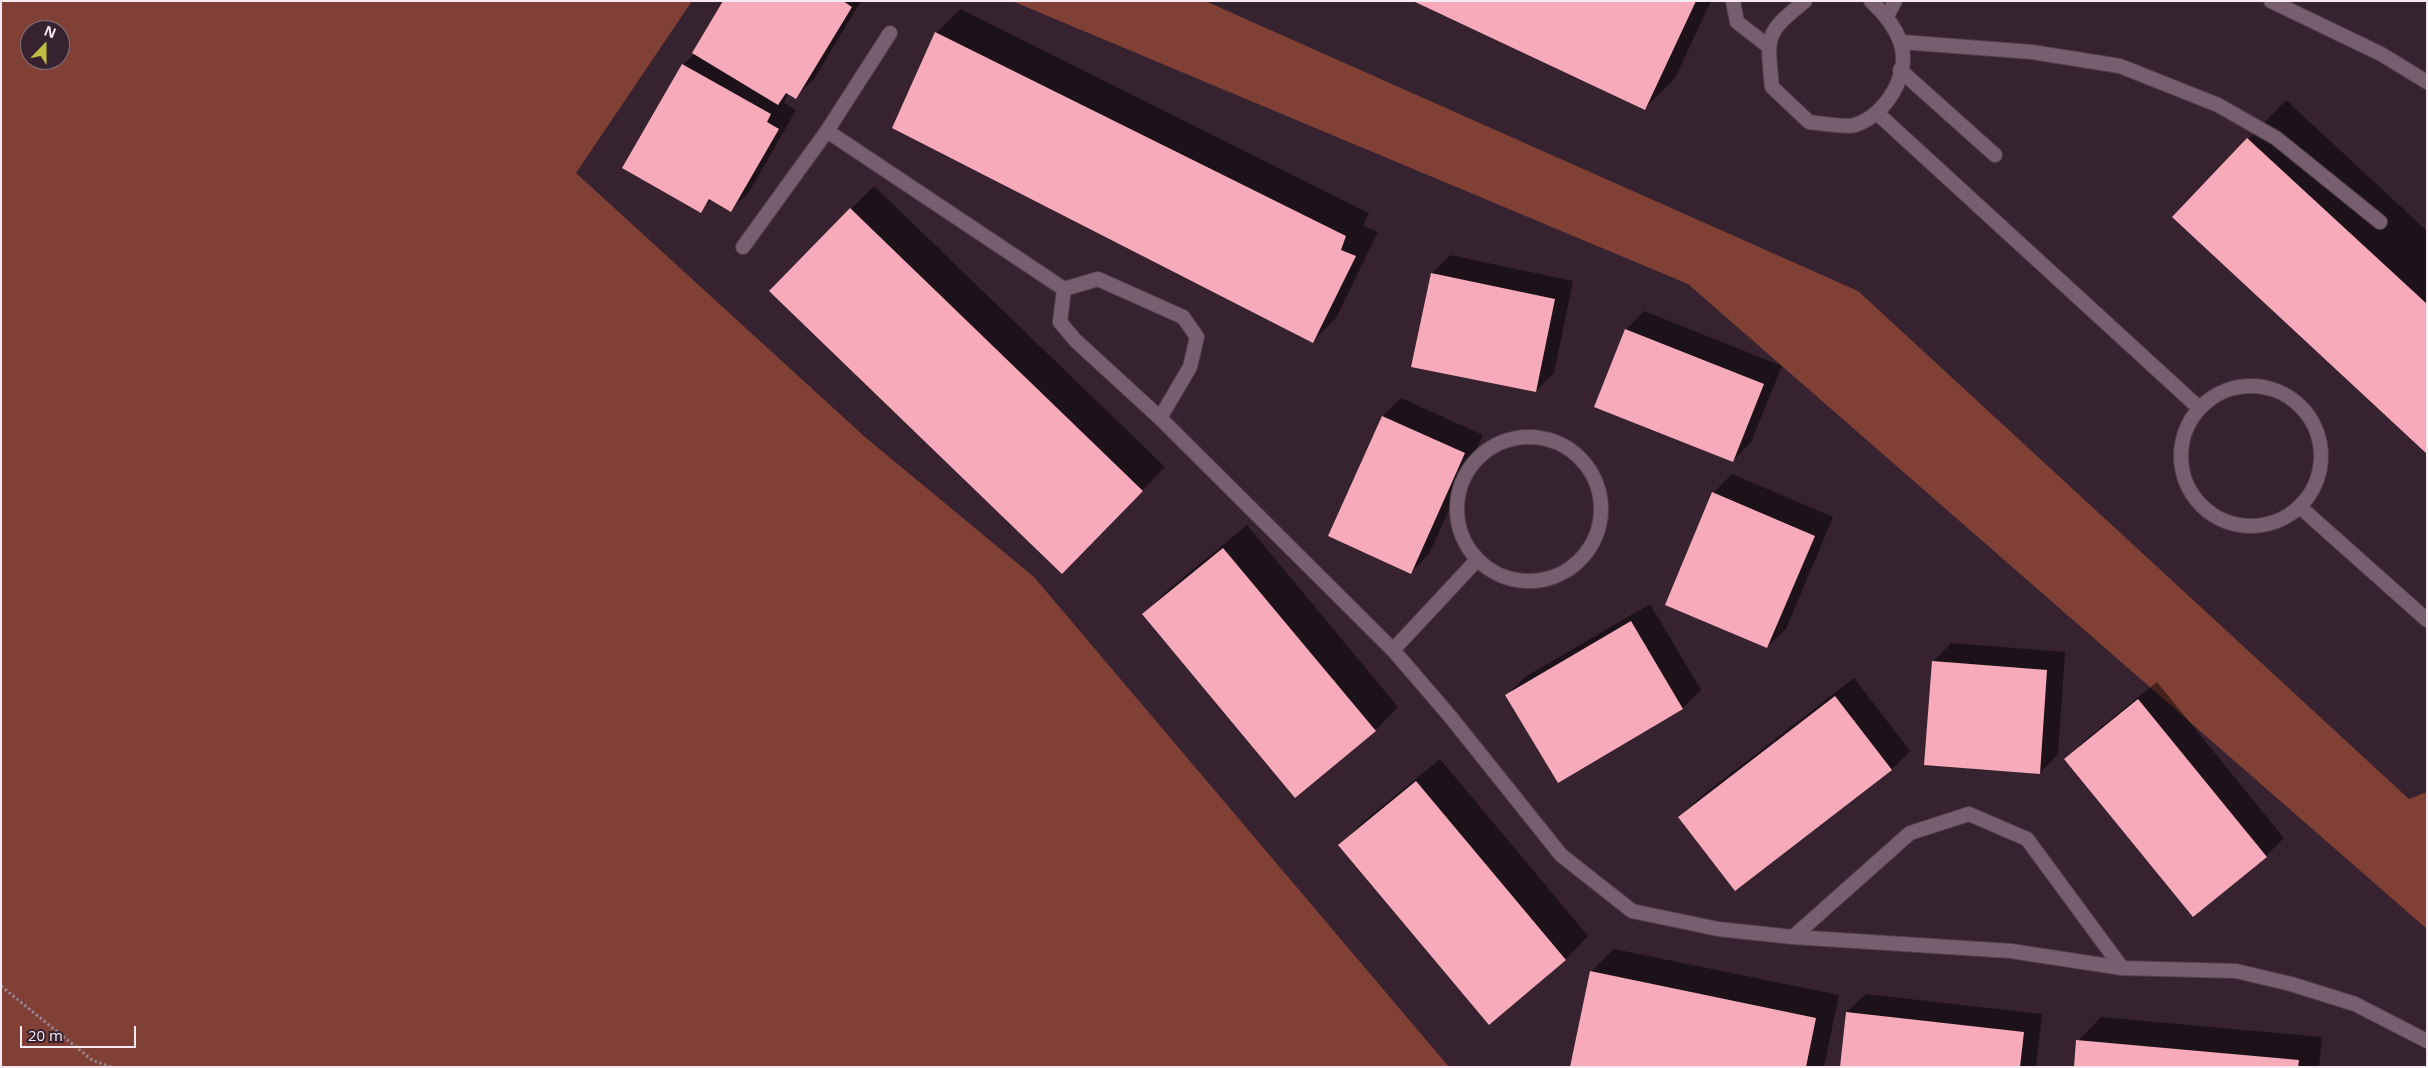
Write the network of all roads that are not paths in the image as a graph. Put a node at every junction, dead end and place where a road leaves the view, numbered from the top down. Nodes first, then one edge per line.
1 (1733, 1) edge
2 (1805, 1) edge
3 (1871, 1) edge
4 (1895, 1) edge
5 (2271, 1) edge
6 (1887, 16) junction
7 (890, 33) dead end
8 (1901, 42) junction
9 (1768, 46) junction
10 (1900, 70) junction
11 (2427, 82) edge
12 (1877, 113) junction
13 (827, 131) junction
14 (1995, 154) dead end
15 (2380, 222) dead end
16 (744, 247) dead end
17 (1064, 289) junction
18 (2198, 407) junction
19 (1160, 418) junction
20 (2300, 507) junction
21 (1476, 561) junction
22 (2427, 620) edge
23 (1393, 650) junction
24 (1794, 937) junction
25 (2122, 968) junction
26 (2427, 1041) edge

1 - 9 street
2 - 9 street
3 - 6 street
4 - 6 street
5 - 11 street
6 - 8 street
7 - 13 street
8 - 10 street
8 - 15 street
9 - 12 street
10 - 12 street
10 - 14 street
12 - 18 street
13 - 16 street
13 - 17 street
17 - 19 street
17 - 19 street
18 - 20 street
18 - 20 street
19 - 23 street
20 - 22 street
21 - 21 street
21 - 23 street
23 - 24 street
24 - 25 street
24 - 25 street
25 - 26 street

